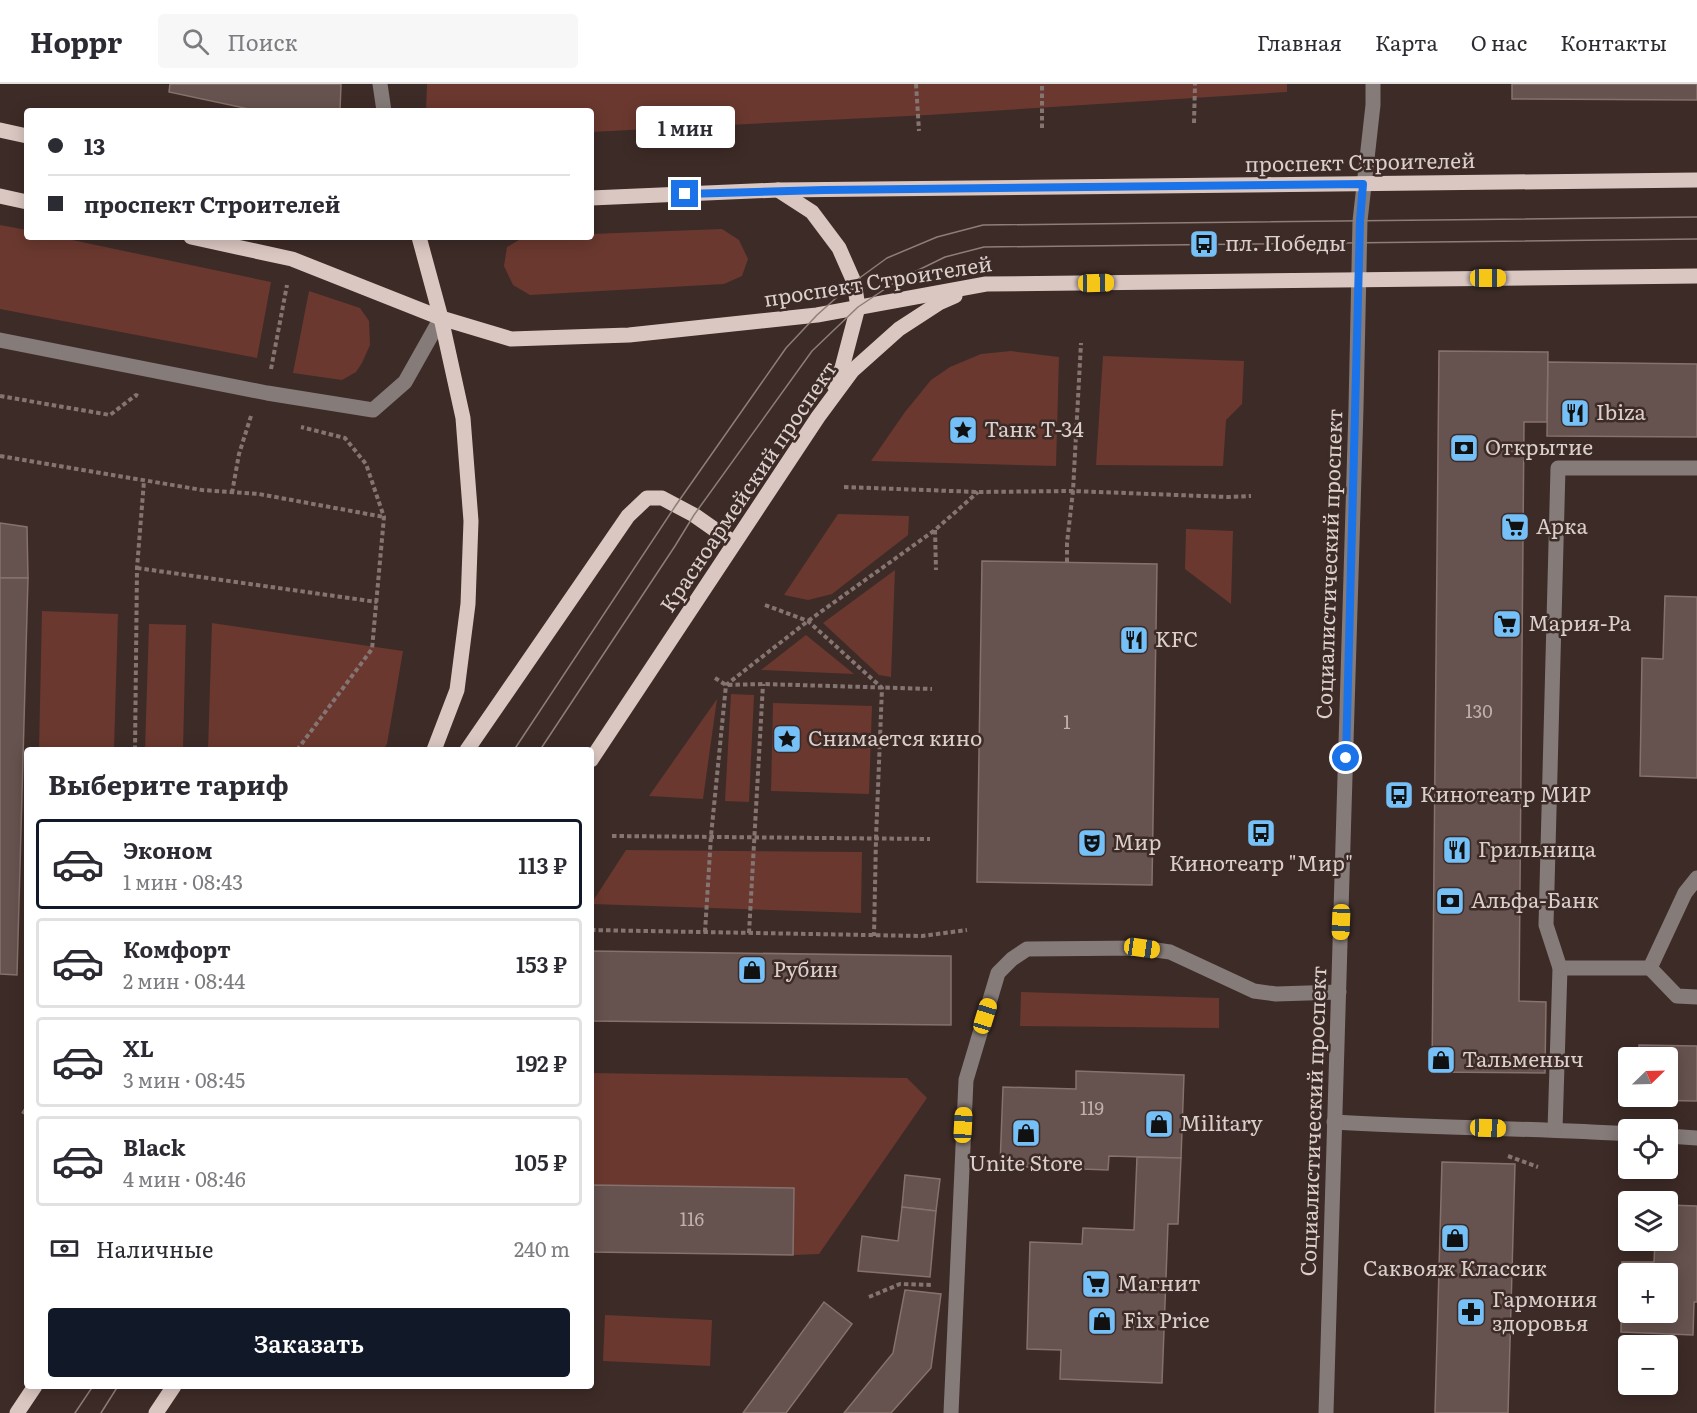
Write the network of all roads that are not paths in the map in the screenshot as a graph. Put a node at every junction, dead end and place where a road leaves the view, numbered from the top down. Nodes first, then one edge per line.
1 (380, 84) edge
2 (1373, 84) edge
3 (384, 108) edge
4 (0, 130) edge
5 (24, 135) edge
6 (1697, 180) edge
7 (1363, 184) junction
8 (778, 190) junction
9 (0, 196) edge
10 (594, 198) edge
11 (24, 200) edge
12 (205, 240) edge
13 (420, 240) edge
14 (1697, 276) edge
15 (1359, 280) junction
16 (986, 284) junction
17 (858, 307) junction
18 (441, 318) junction
19 (0, 340) edge
20 (818, 417) junction
21 (1697, 468) edge
22 (734, 543) junction
23 (435, 747) edge
24 (469, 747) edge
25 (594, 755) edge
26 (1697, 878) edge
27 (1560, 968) junction
28 (1650, 968) junction
29 (1339, 992) junction
30 (1697, 996) edge
31 (1334, 1122) junction
32 (1555, 1130) junction
33 (1618, 1133) edge
34 (1678, 1137) edge
35 (1697, 1138) edge
36 (33, 1389) edge
37 (172, 1389) edge
38 (17, 1413) edge
39 (156, 1413) edge
40 (951, 1413) edge
41 (1326, 1413) edge

1 - 3 street
2 - 7 street, Социалистический проспект
4 - 5 main road
6 - 7 main road, проспект Строителей
7 - 8 main road, проспект Строителей
7 - 15 street, Социалистический проспект
8 - 10 main road, проспект Строителей
8 - 17 main road
9 - 11 main road
12 - 18 main road, проспект Строителей
13 - 18 main road
14 - 15 main road, проспект Строителей
15 - 16 main road, проспект Строителей
15 - 29 street, Социалистический проспект
16 - 17 main road, проспект Строителей
16 - 20 main road, Красноармейский проспект
17 - 18 main road, проспект Строителей
17 - 20 main road
18 - 19 street
18 - 23 main road
20 - 22 main road, Красноармейский проспект
21 - 27 street
22 - 24 main road
22 - 25 main road, Красноармейский проспект
26 - 28 street
27 - 28 street
27 - 32 street
28 - 30 street
29 - 31 street, Социалистический проспект
29 - 40 street
31 - 32 street
31 - 41 street, Социалистический проспект
32 - 33 street
34 - 35 street
36 - 38 main road
37 - 39 main road

